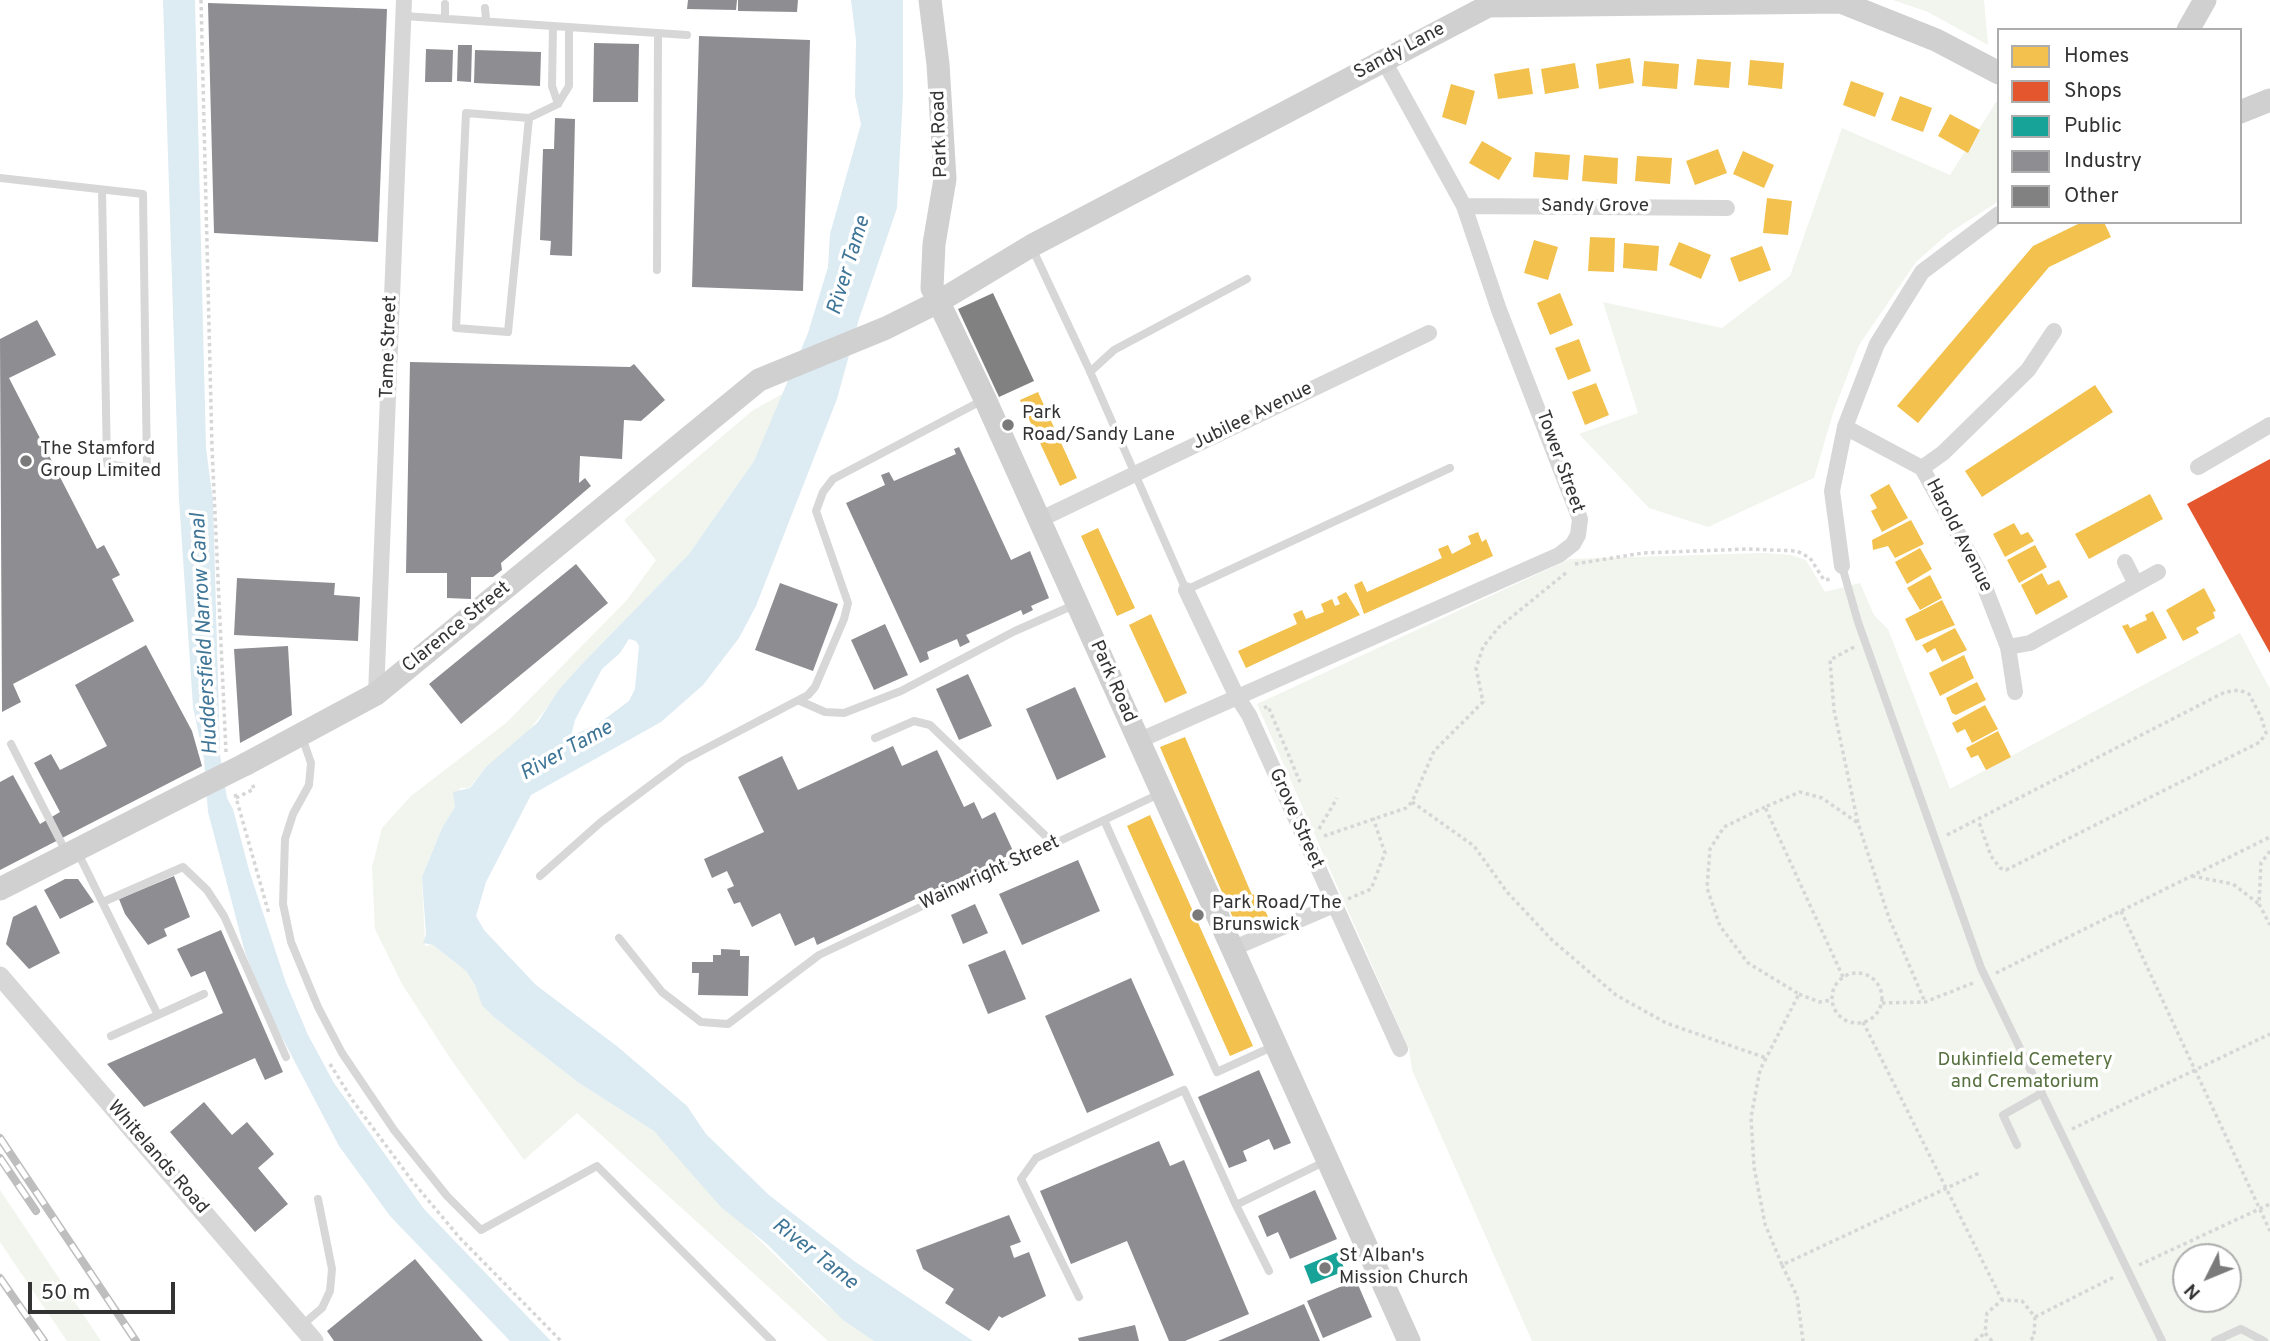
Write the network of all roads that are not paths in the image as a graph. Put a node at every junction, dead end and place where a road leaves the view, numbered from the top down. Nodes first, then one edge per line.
1 (930, 0) edge
2 (2206, 0) edge
3 (1482, 3) edge
4 (445, 4) dead end
5 (404, 8) edge
6 (485, 8) dead end
7 (445, 17) junction
8 (486, 19) junction
9 (553, 26) junction
10 (569, 27) junction
11 (2189, 28) edge
12 (658, 33) junction
13 (687, 35) dead end
14 (1384, 61) junction
15 (1997, 72) edge
16 (2270, 100) edge
17 (558, 104) junction
18 (2242, 111) edge
19 (529, 118) junction
20 (0, 178) edge
21 (102, 190) junction
22 (1464, 206) junction
23 (1727, 208) dead end
24 (1997, 216) edge
25 (1031, 246) junction
26 (657, 270) dead end
27 (1247, 279) dead end
28 (937, 302) junction
29 (886, 328) joint
30 (2054, 331) dead end
31 (1429, 333) dead end
32 (1090, 372) junction
33 (985, 399) junction
34 (2270, 425) edge
35 (1845, 427) junction
36 (2198, 467) dead end
37 (1450, 468) dead end
38 (1922, 468) junction
39 (1133, 475) junction
40 (1039, 520) junction
41 (2125, 562) dead end
42 (1843, 571) joint
43 (2158, 572) dead end
44 (2136, 584) junction
45 (1186, 590) junction
46 (1077, 604) junction
47 (2008, 647) junction
48 (2015, 692) dead end
49 (376, 694) junction
50 (1236, 695) junction
51 (800, 701) junction
52 (301, 734) junction
53 (875, 738) dead end
54 (1138, 741) junction
55 (11, 744) dead end
56 (1162, 793) junction
57 (1104, 821) junction
58 (1054, 844) junction
59 (73, 853) junction
60 (540, 876) dead end
61 (0, 889) edge
62 (103, 902) junction
63 (1334, 905) junction
64 (619, 937) dead end
65 (1234, 948) junction
66 (0, 976) edge
67 (204, 994) dead end
68 (158, 1015) junction
69 (110, 1036) dead end
70 (1277, 1045) junction
71 (1400, 1049) dead end
72 (286, 1057) dead end
73 (2042, 1093) junction
74 (2017, 1145) dead end
75 (1328, 1160) junction
76 (318, 1199) dead end
77 (1236, 1205) junction
78 (1269, 1271) dead end
79 (1079, 1297) dead end
80 (308, 1334) edge
81 (772, 1341) edge
82 (1409, 1341) edge
83 (2162, 1341) edge
84 (2215, 1341) edge
85 (2264, 1341) edge

1 - 28 main road, Park Road
2 - 11 main road
3 - 14 main road, Sandy Lane
3 - 15 main road, Sandy Lane
4 - 7 lane
5 - 7 lane
5 - 49 street, Tame Street
6 - 8 lane
7 - 8 lane
8 - 9 lane
9 - 10 lane
9 - 17 lane
10 - 12 lane
10 - 17 lane
12 - 13 lane
12 - 26 lane
14 - 22 street, Tower Street
14 - 25 main road, Sandy Lane
16 - 18 main road
17 - 19 lane
19 - 19 lane
20 - 21 lane
21 - 21 lane
22 - 23 street, Sandy Grove
22 - 50 street, Tower Street
24 - 35 street
25 - 28 main road, Sandy Lane
25 - 32 lane
27 - 32 lane
28 - 29 main road, Sandy Lane
28 - 33 main road, Park Road
29 - 49 main road, Clarence Street
30 - 38 street
31 - 39 street, Jubilee Avenue
32 - 39 lane
33 - 40 main road, Park Road
33 - 51 lane
34 - 36 street
35 - 38 street, Harold Avenue
35 - 42 street
37 - 45 lane
38 - 47 street, Harold Avenue
39 - 40 street, Jubilee Avenue
39 - 45 lane
40 - 46 main road, Park Road
41 - 44 street
42 - 73 lane
43 - 44 street
44 - 47 street
45 - 50 street, Grove Street
46 - 51 lane
46 - 54 main road, Park Road
47 - 48 street, Harold Avenue
49 - 52 main road, Clarence Street
50 - 54 street, Tower Street
50 - 63 street, Grove Street
51 - 60 lane
52 - 59 main road, Clarence Street, bridge
52 - 81 lane
53 - 58 lane
54 - 56 main road, Park Road
55 - 59 lane
56 - 57 lane, Wainwright Street
56 - 65 main road, Park Road
57 - 58 lane, Wainwright Street
57 - 70 lane
58 - 64 lane, Wainwright Street
59 - 61 main road, Clarence Street
59 - 62 lane
62 - 68 lane
62 - 72 lane
63 - 65 street
63 - 71 street, Grove Street
65 - 70 main road, Park Road
66 - 80 street, Whitelands Road
67 - 68 lane
68 - 69 lane
70 - 75 main road, Park Road
73 - 74 lane
73 - 83 lane
75 - 77 lane
75 - 82 main road, Park Road
76 - 80 lane
77 - 78 lane
77 - 79 lane
84 - 85 lane

